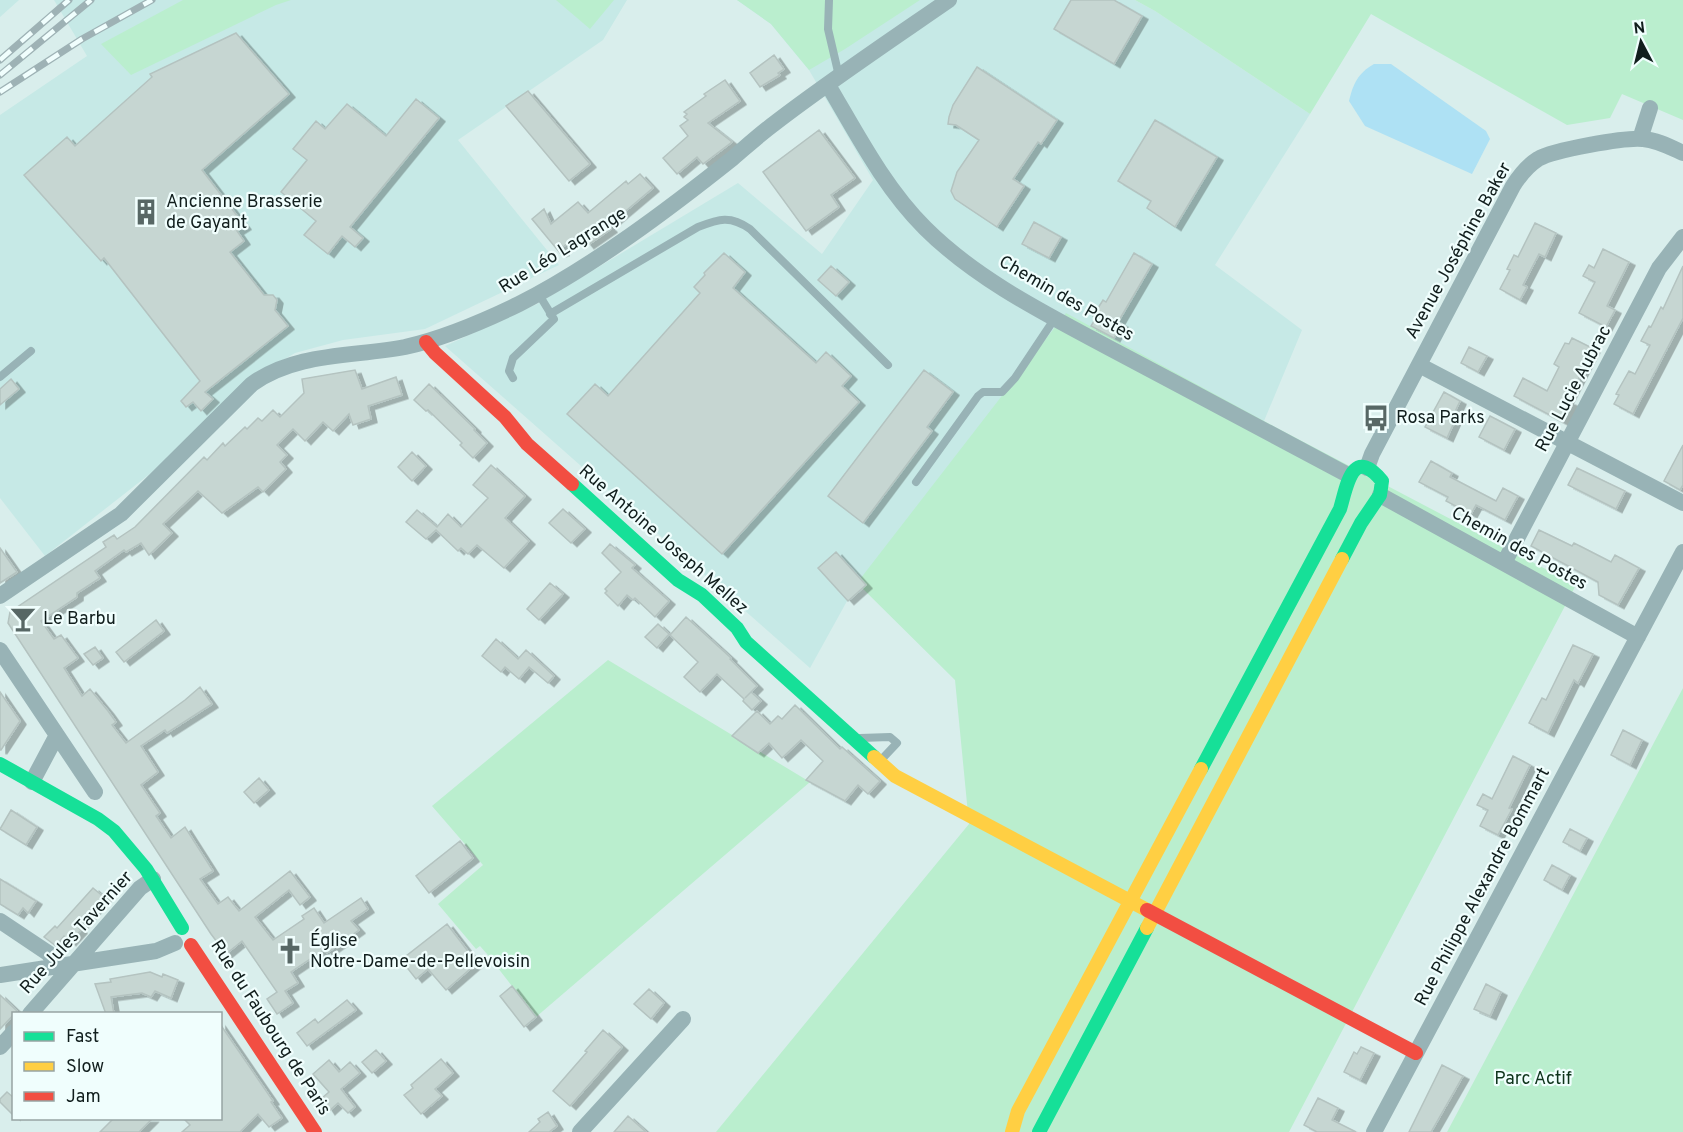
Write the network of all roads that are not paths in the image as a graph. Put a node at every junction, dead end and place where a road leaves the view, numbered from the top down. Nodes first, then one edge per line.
1 (829, 0) edge
2 (950, 0) edge
3 (833, 81) junction
4 (1650, 108) dead end
5 (1640, 139) junction
6 (1683, 153) edge
7 (1683, 237) edge
8 (538, 293) junction
9 (550, 314) junction
10 (1055, 318) junction
11 (426, 342) junction
12 (30, 351) dead end
13 (888, 365) dead end
14 (1419, 365) junction
15 (0, 378) edge
16 (513, 378) dead end
17 (1568, 442) junction
18 (1366, 468) junction
19 (916, 482) dead end
20 (1347, 484) junction
21 (1377, 499) junction
22 (1683, 503) edge
23 (1683, 552) edge
24 (1504, 563) junction
25 (0, 596) edge
26 (1638, 637) junction
27 (0, 650) edge
28 (57, 735) junction
29 (852, 738) junction
30 (879, 762) junction
31 (0, 764) edge
32 (32, 782) junction
33 (95, 792) dead end
34 (153, 879) junction
35 (1131, 902) junction
36 (1154, 914) junction
37 (0, 921) edge
38 (183, 938) junction
39 (76, 963) junction
40 (58, 966) junction
41 (0, 975) edge
42 (32, 1012) edge
43 (683, 1019) dead end
44 (12, 1034) edge
45 (0, 1047) edge
46 (1416, 1053) junction
47 (315, 1132) edge
48 (580, 1132) edge
49 (1012, 1132) edge
50 (1039, 1132) edge
51 (1374, 1132) edge

1 - 3 lane
2 - 3 street, Rue Léo Lagrange
3 - 8 street, Rue Léo Lagrange
3 - 10 street, Chemin des Postes
4 - 5 street
5 - 6 street, Avenue Joséphine Baker
5 - 14 street, Avenue Joséphine Baker
7 - 17 street, Rue Lucie Aubrac
8 - 9 lane
8 - 11 street, Rue Léo Lagrange
9 - 13 lane
9 - 16 lane
10 - 19 lane
10 - 20 street, Chemin des Postes
11 - 25 street, Rue Léo Lagrange
11 - 29 street, Rue Antoine Joseph Mellez
12 - 15 lane
14 - 17 street
14 - 18 street, Avenue Joséphine Baker
17 - 22 street
17 - 24 street, Rue Lucie Aubrac
18 - 20 street
18 - 21 street
20 - 21 street
20 - 35 street
21 - 24 street, Chemin des Postes
21 - 36 street
23 - 26 street, Rue Philippe Alexandre Bommart
24 - 26 street, Chemin des Postes
26 - 46 street, Rue Philippe Alexandre Bommart
27 - 28 street
28 - 32 street
28 - 33 street
29 - 30 street, Rue Antoine Joseph Mellez
29 - 30 lane
30 - 35 street, Rue Antoine Joseph Mellez
31 - 32 street, Rue du Faubourg de Paris
32 - 34 street, Rue du Faubourg de Paris
34 - 38 street, Rue du Faubourg de Paris
34 - 39 street, Rue Jules Tavernier
35 - 36 street, Rue Antoine Joseph Mellez
35 - 49 street
36 - 46 street, Rue Antoine Joseph Mellez
36 - 50 street
37 - 40 street
38 - 39 street
38 - 47 street, Rue du Faubourg de Paris
39 - 40 street
39 - 42 street, Rue Jules Tavernier
40 - 41 street
43 - 48 street
44 - 45 street
46 - 51 street, Rue Philippe Alexandre Bommart

